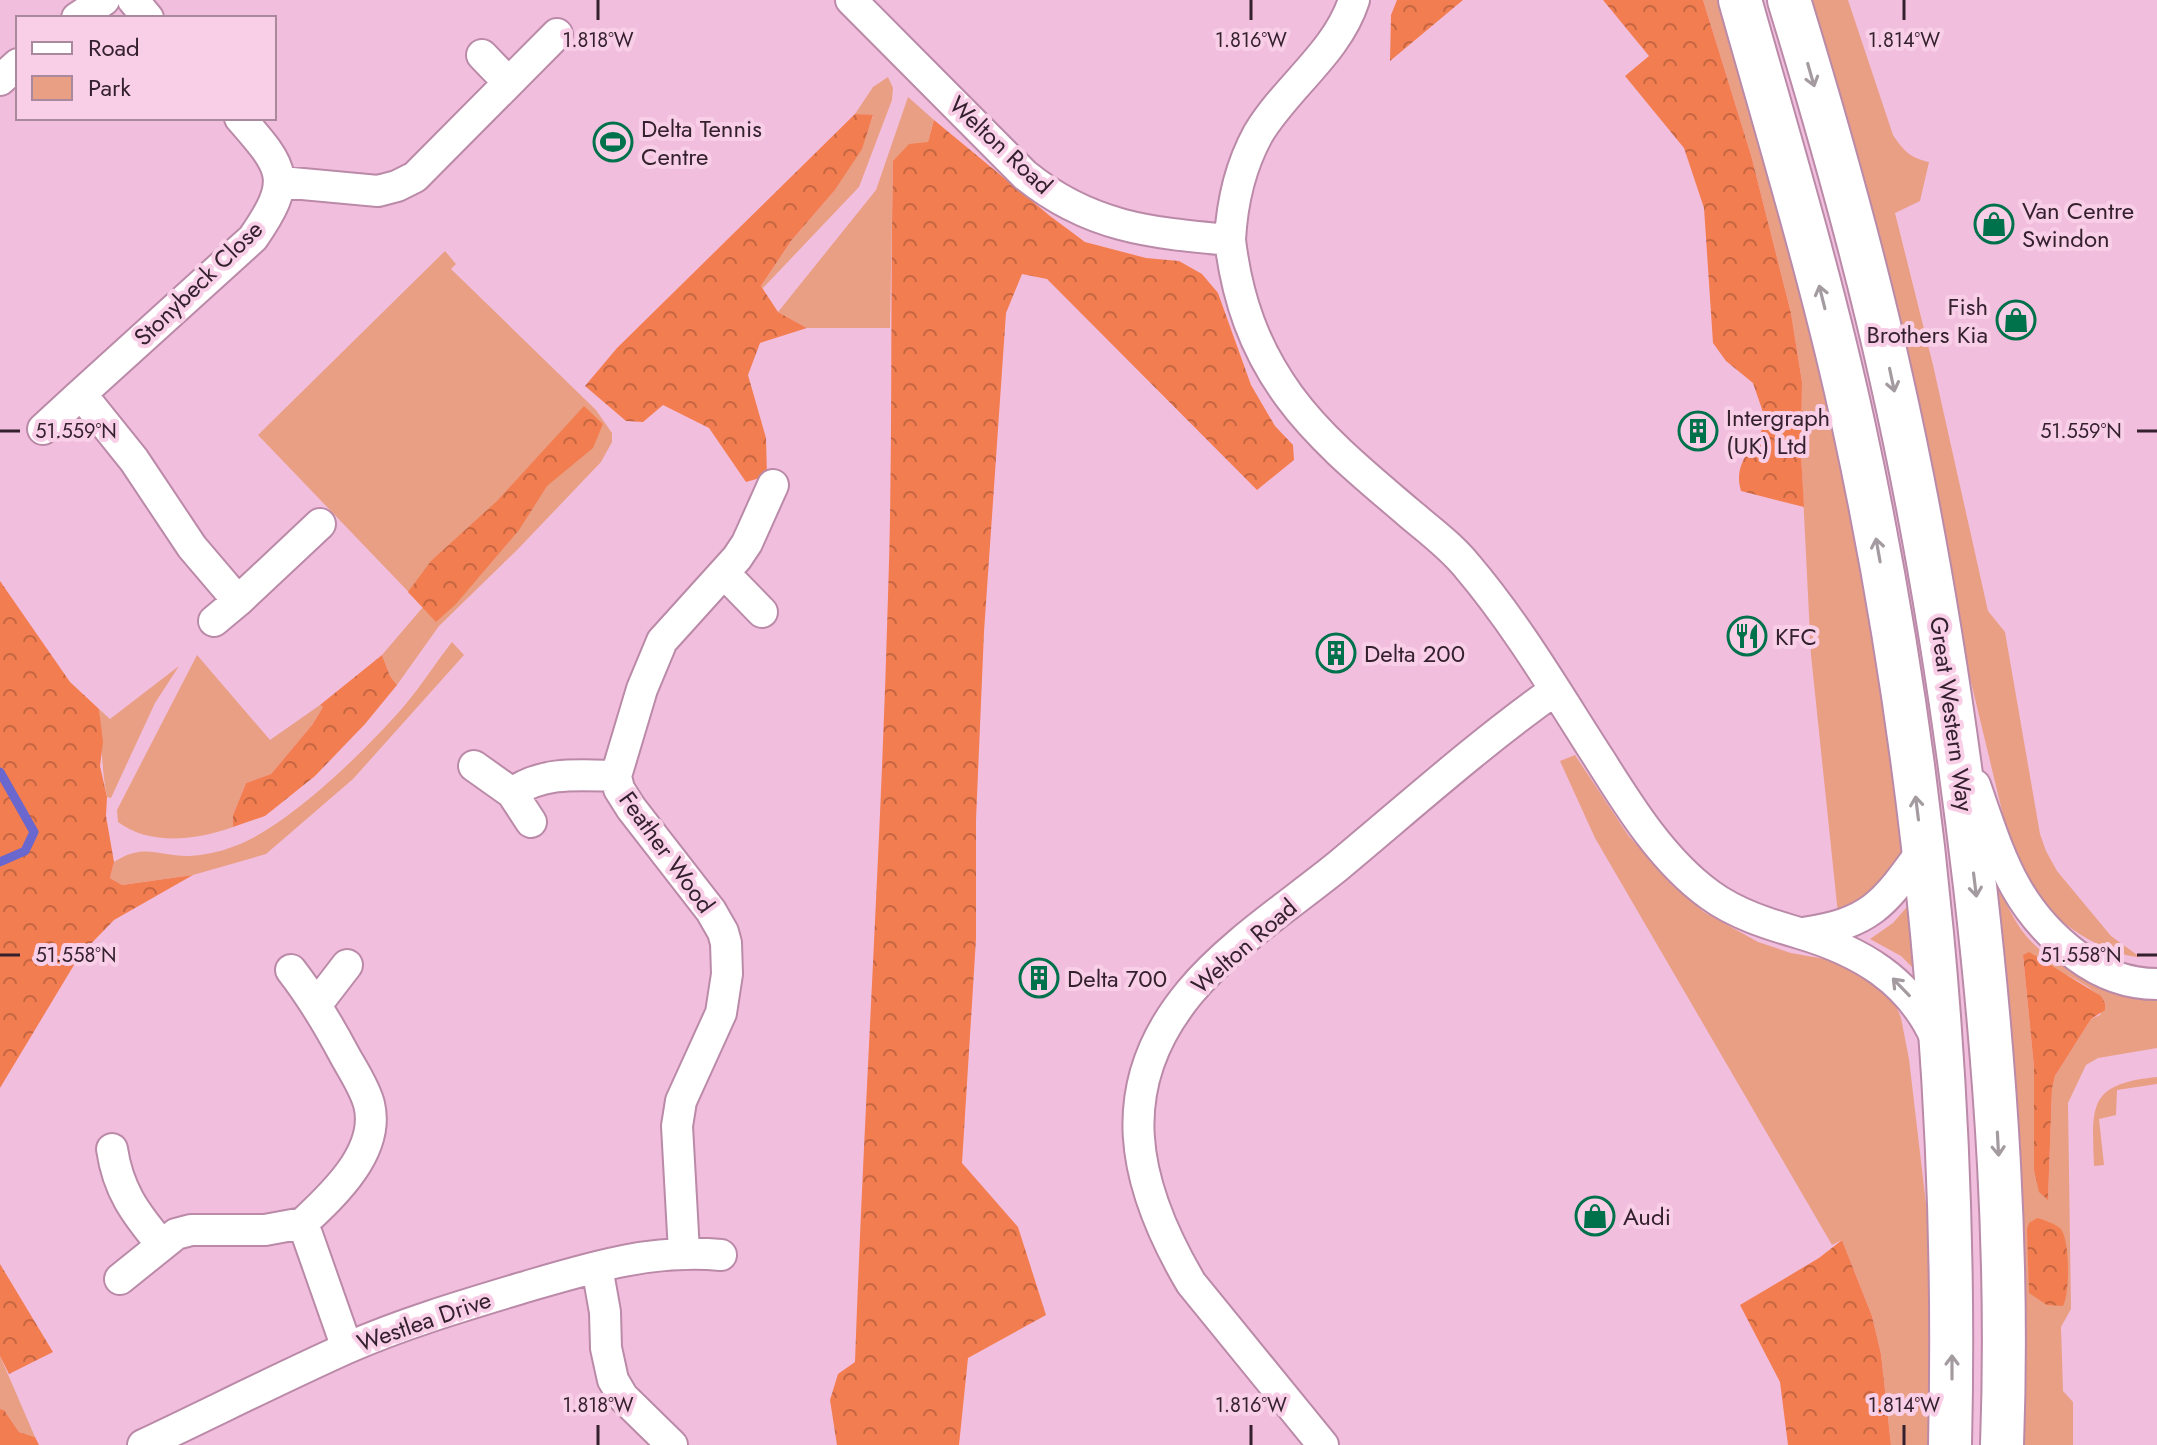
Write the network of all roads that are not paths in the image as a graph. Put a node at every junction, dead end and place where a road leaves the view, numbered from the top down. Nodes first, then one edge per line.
1 (104, 0) edge
2 (133, 0) edge
3 (851, 0) edge
4 (1354, 0) edge
5 (1740, 0) edge
6 (1789, 0) edge
7 (80, 16) edge
8 (146, 16) edge
9 (557, 34) dead end
10 (482, 55) dead end
11 (16, 66) edge
12 (0, 80) edge
13 (508, 82) junction
14 (242, 120) edge
15 (281, 182) junction
16 (1230, 240) junction
17 (81, 394) junction
18 (43, 429) dead end
19 (773, 485) dead end
20 (320, 524) dead end
21 (724, 573) junction
22 (238, 601) junction
23 (762, 612) dead end
24 (214, 621) dead end
25 (1555, 690) junction
26 (1955, 729) junction
27 (474, 766) dead end
28 (616, 776) junction
29 (512, 793) junction
30 (531, 822) dead end
31 (1922, 851) junction
32 (1801, 933) junction
33 (347, 965) dead end
34 (291, 970) dead end
35 (2157, 984) edge
36 (317, 1004) junction
37 (1942, 1052) junction
38 (112, 1149) dead end
39 (303, 1223) junction
40 (161, 1244) junction
41 (684, 1252) junction
42 (721, 1255) dead end
43 (597, 1267) junction
44 (120, 1279) dead end
45 (347, 1348) junction
46 (143, 1445) edge
47 (672, 1445) edge
48 (1323, 1445) edge
49 (1950, 1445) edge
50 (2002, 1445) edge

1 - 7 street
2 - 8 street
3 - 16 street, Welton Road
4 - 16 street
31 -> 5 main road, Great Western Way
6 -> 26 main road, Great Western Way
9 - 13 street
10 - 13 street
11 - 12 street
13 - 15 street
14 - 15 street
15 - 17 street, Stonybeck Close
16 - 25 street
17 - 18 street, Stonybeck Close
17 - 22 street
19 - 21 street, Feather Wood
20 - 22 street
21 - 23 street
21 - 28 street, Feather Wood
22 - 24 street
25 - 32 street
25 - 48 street, Welton Road
26 - 35 street
26 -> 50 main road, Great Western Way
27 - 29 street
28 - 29 street, Feather Wood
28 - 41 street, Feather Wood
29 - 30 street
31 - 32 street
31 - 37 main road, Great Western Way
37 -> 32 street
33 - 36 street
34 - 36 street
36 - 39 street
49 -> 37 main road, Great Western Way
38 - 40 street
39 - 40 street
39 - 45 street
40 - 44 street
41 - 42 street, Westlea Drive
41 - 43 street, Westlea Drive
43 - 45 street, Westlea Drive
43 - 47 street
45 - 46 street, Westlea Drive

